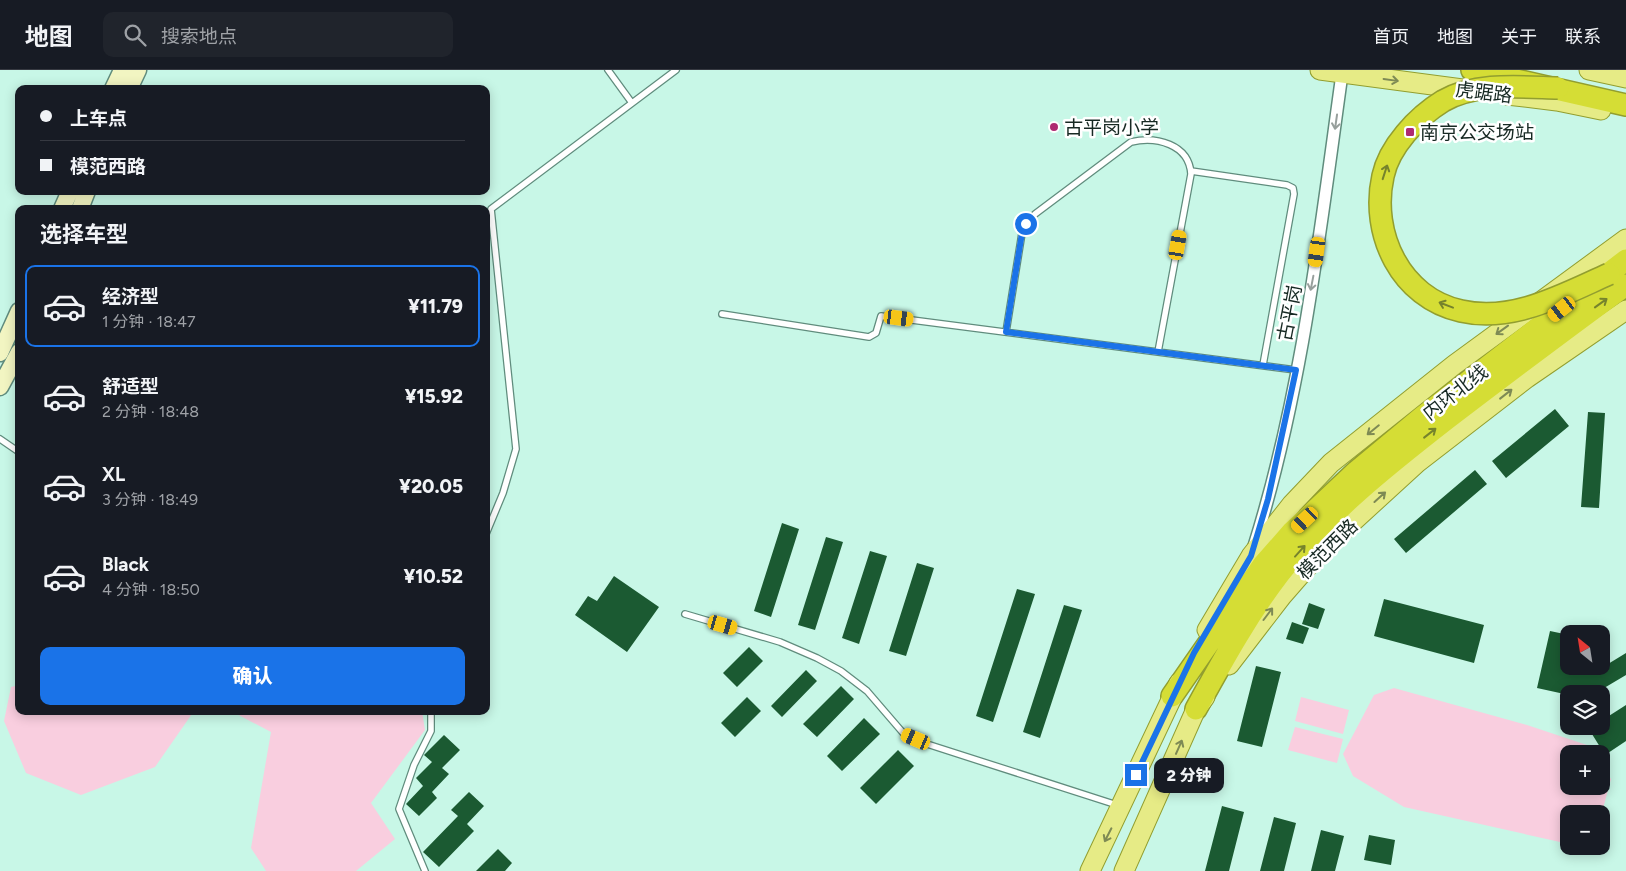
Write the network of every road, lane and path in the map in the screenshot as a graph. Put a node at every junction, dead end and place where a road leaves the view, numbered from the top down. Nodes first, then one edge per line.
1 (122, 70) edge
2 (138, 70) edge
3 (608, 70) edge
4 (676, 70) edge
5 (1320, 70) edge
6 (1472, 70) edge
7 (1537, 70) edge
8 (1589, 70) edge
9 (1342, 72) edge
10 (1626, 78) edge
11 (116, 85) edge
12 (131, 85) edge
13 (1558, 88) junction
14 (1626, 90) edge
15 (632, 103) junction
16 (1626, 105) edge
17 (1626, 114) edge
18 (1191, 171) junction
19 (1626, 239) edge
20 (1626, 260) edge
21 (1617, 279) edge
22 (1626, 310) edge
23 (722, 314) dead end
24 (15, 320) edge
25 (1006, 332) junction
26 (1158, 352) junction
27 (0, 353) edge
28 (15, 359) edge
29 (1264, 365) junction
30 (1296, 370) junction
31 (0, 387) edge
32 (0, 439) edge
33 (15, 449) edge
34 (490, 525) edge
35 (1251, 556) junction
36 (685, 614) dead end
37 (1172, 696) junction
38 (1196, 708) junction
39 (431, 715) edge
40 (1122, 807) junction
41 (425, 871) edge
42 (1090, 871) edge
43 (1124, 871) edge

1 - 11 main road
2 - 12 main road
3 - 15 lane
4 - 15 lane
5 - 9 main road, 虎踞路
6 - 13 highway, bridge
7 - 14 highway
8 - 10 main road
9 -> 17 main road, 虎踞路
9 -> 30 street, 古平岗
13 - 16 highway
21 -> 13 highway, bridge
15 - 34 lane
18 - 25 lane
18 - 26 lane
18 - 29 lane
19 -> 35 main road
20 - 21 highway, 内环北线
21 - 37 highway, 内环北线, bridge
38 -> 21 highway, 内环北线
38 -> 22 main road, 模范西路
23 - 25 lane
24 - 27 main road
25 - 26 lane
26 - 29 lane
28 - 31 main road
29 - 30 lane
30 - 35 street, 古平岗
32 - 33 lane
35 - 37 main road
36 - 40 lane
37 - 40 main road
43 -> 38 main road, 模范西路
39 - 41 lane
40 -> 42 main road

